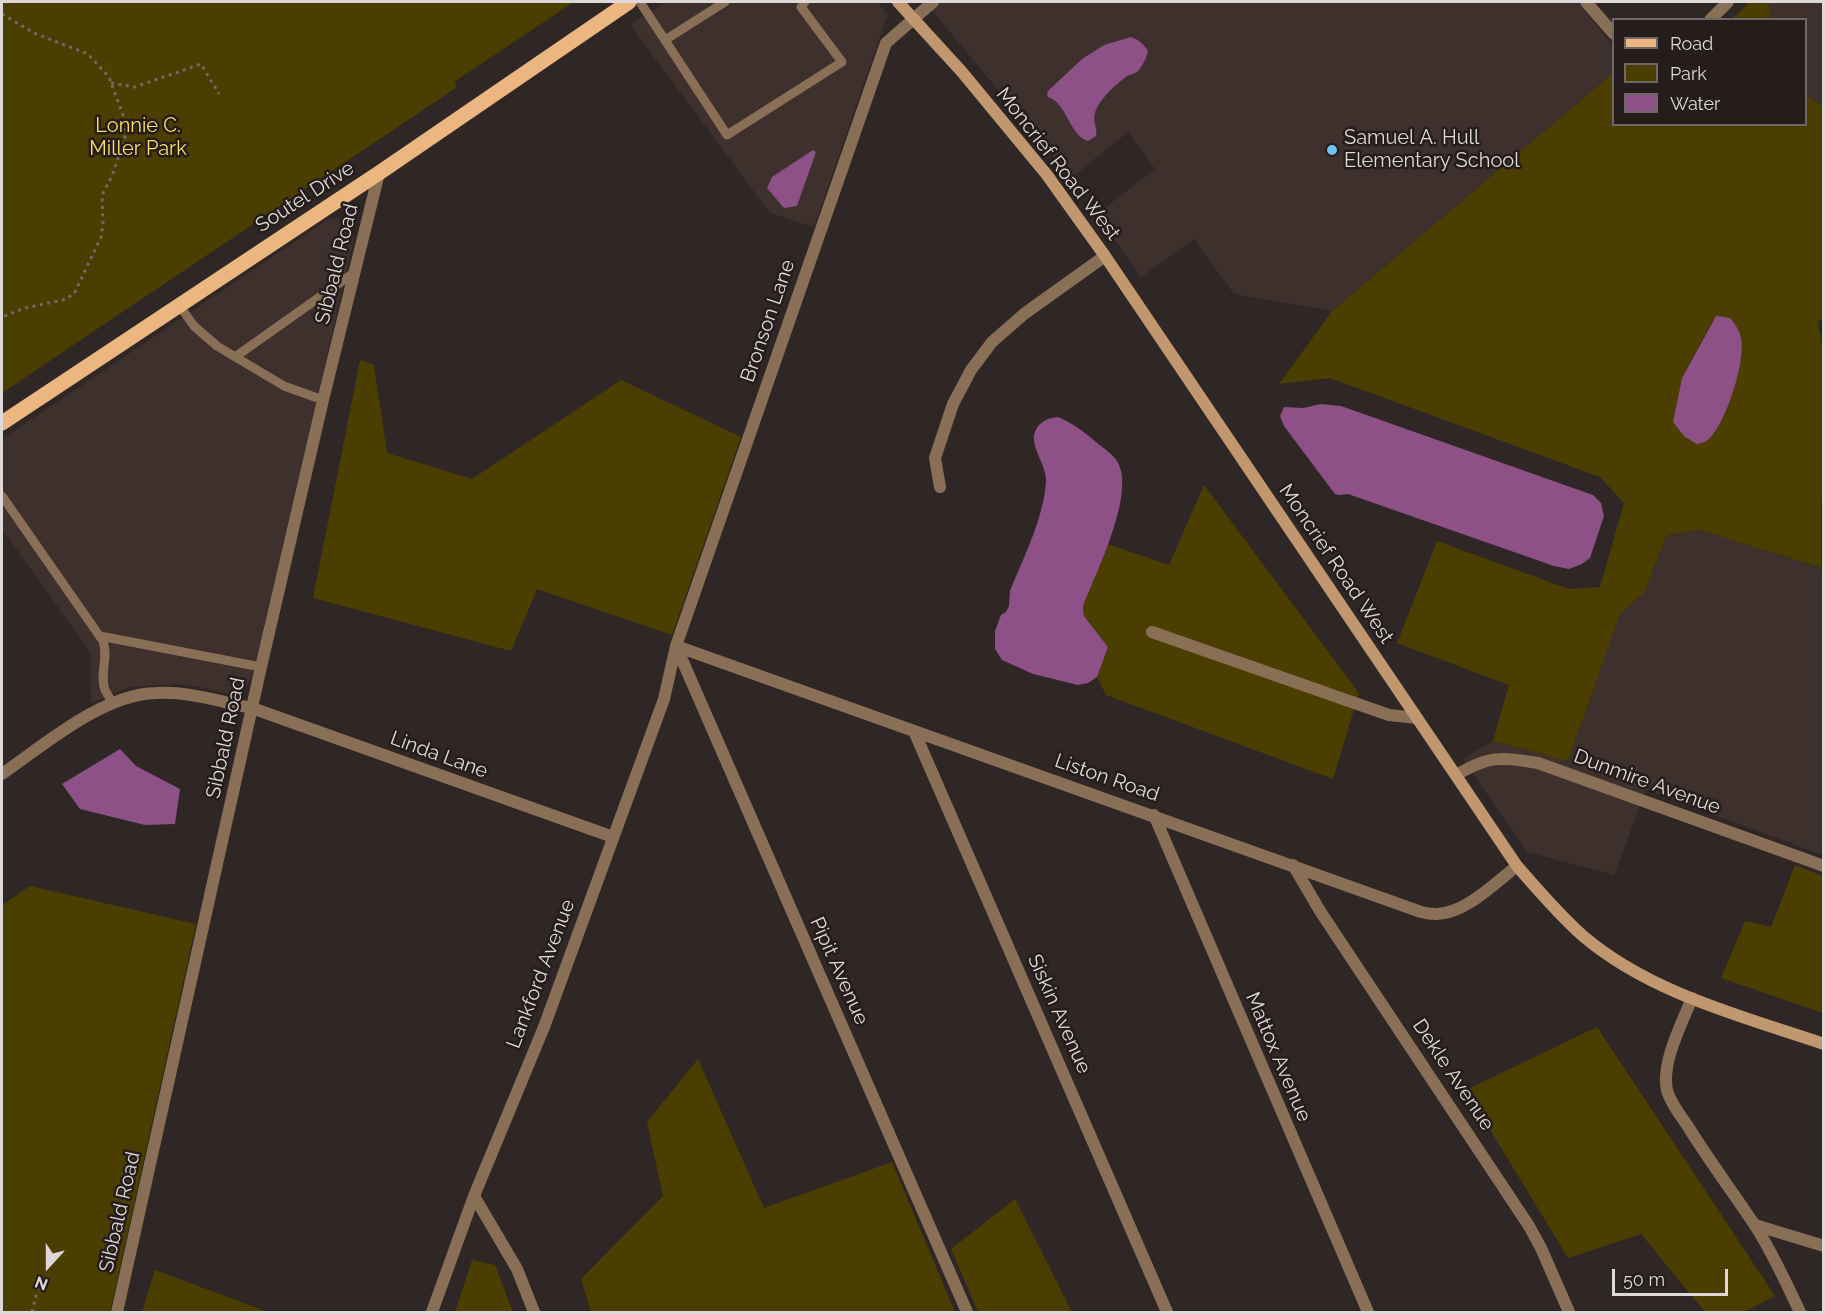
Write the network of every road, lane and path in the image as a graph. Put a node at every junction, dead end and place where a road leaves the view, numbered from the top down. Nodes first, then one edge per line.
1 (629, 2) edge
2 (640, 2) edge
3 (725, 2) edge
4 (898, 2) edge
5 (933, 2) edge
6 (1586, 2) edge
7 (1728, 2) edge
8 (802, 3) edge
9 (2, 14) edge
10 (913, 18) junction
11 (1712, 18) edge
12 (1612, 32) edge
13 (665, 40) junction
14 (111, 83) junction
15 (219, 93) dead end
16 (379, 173) junction
17 (1105, 256) junction
18 (355, 272) junction
19 (179, 306) junction
20 (2, 317) edge
21 (235, 357) junction
22 (323, 400) junction
23 (2, 423) edge
24 (940, 487) dead end
25 (2, 496) edge
26 (1152, 632) dead end
27 (100, 636) junction
28 (676, 646) junction
29 (261, 667) junction
30 (113, 703) junction
31 (252, 708) junction
32 (1417, 718) junction
33 (914, 731) junction
34 (2, 774) edge
35 (1456, 776) junction
36 (1154, 815) junction
37 (613, 837) junction
38 (1293, 865) junction
39 (1517, 866) junction
40 (1824, 866) edge
41 (1692, 999) junction
42 (1824, 1044) edge
43 (474, 1196) junction
44 (1755, 1225) junction
45 (1824, 1246) edge
46 (38, 1288) dead end
47 (32, 1312) edge
48 (117, 1312) edge
49 (432, 1312) edge
50 (534, 1312) edge
51 (967, 1312) edge
52 (1167, 1312) edge
53 (1368, 1312) edge
54 (1569, 1312) edge
55 (1800, 1312) edge

1 - 16 main road, Soutel Drive
2 - 13 lane
3 - 13 lane
4 - 10 main road, Moncrief Road West
5 - 10 street, Bronson Lane
6 - 12 street
7 - 11 street
8 - 13 lane
9 - 14 path
10 - 17 main road, Moncrief Road West
10 - 28 street, Bronson Lane
14 - 15 path
14 - 20 path
16 - 18 street, Sibbald Road
16 - 19 main road, Soutel Drive
17 - 24 street
17 - 32 main road, Moncrief Road West
18 - 21 lane
18 - 22 street, Sibbald Road
19 - 21 lane
19 - 23 main road, Soutel Drive
21 - 22 lane
22 - 29 street, Sibbald Road
25 - 27 lane
26 - 32 street
27 - 29 lane
27 - 30 lane
28 - 33 street, Liston Road
28 - 37 street, Lankford Avenue
28 - 51 street, Pipit Avenue
29 - 31 street, Sibbald Road
30 - 31 street, Linda Lane
30 - 34 street, Linda Lane
31 - 37 street, Linda Lane
31 - 48 street, Sibbald Road
32 - 35 main road, Moncrief Road West
33 - 36 street, Liston Road
33 - 52 street, Siskin Avenue
35 - 39 main road, Moncrief Road West
35 - 40 street, Dunmire Avenue
36 - 38 street, Liston Road
36 - 53 street, Mattox Avenue
37 - 43 street, Lankford Avenue
38 - 39 street, Liston Road
38 - 54 street, Dekle Avenue
39 - 41 main road, Moncrief Road West
41 - 42 main road, Moncrief Road West
41 - 44 street
43 - 49 street, Lankford Avenue
43 - 50 street
44 - 45 street
44 - 55 street
46 - 47 path

